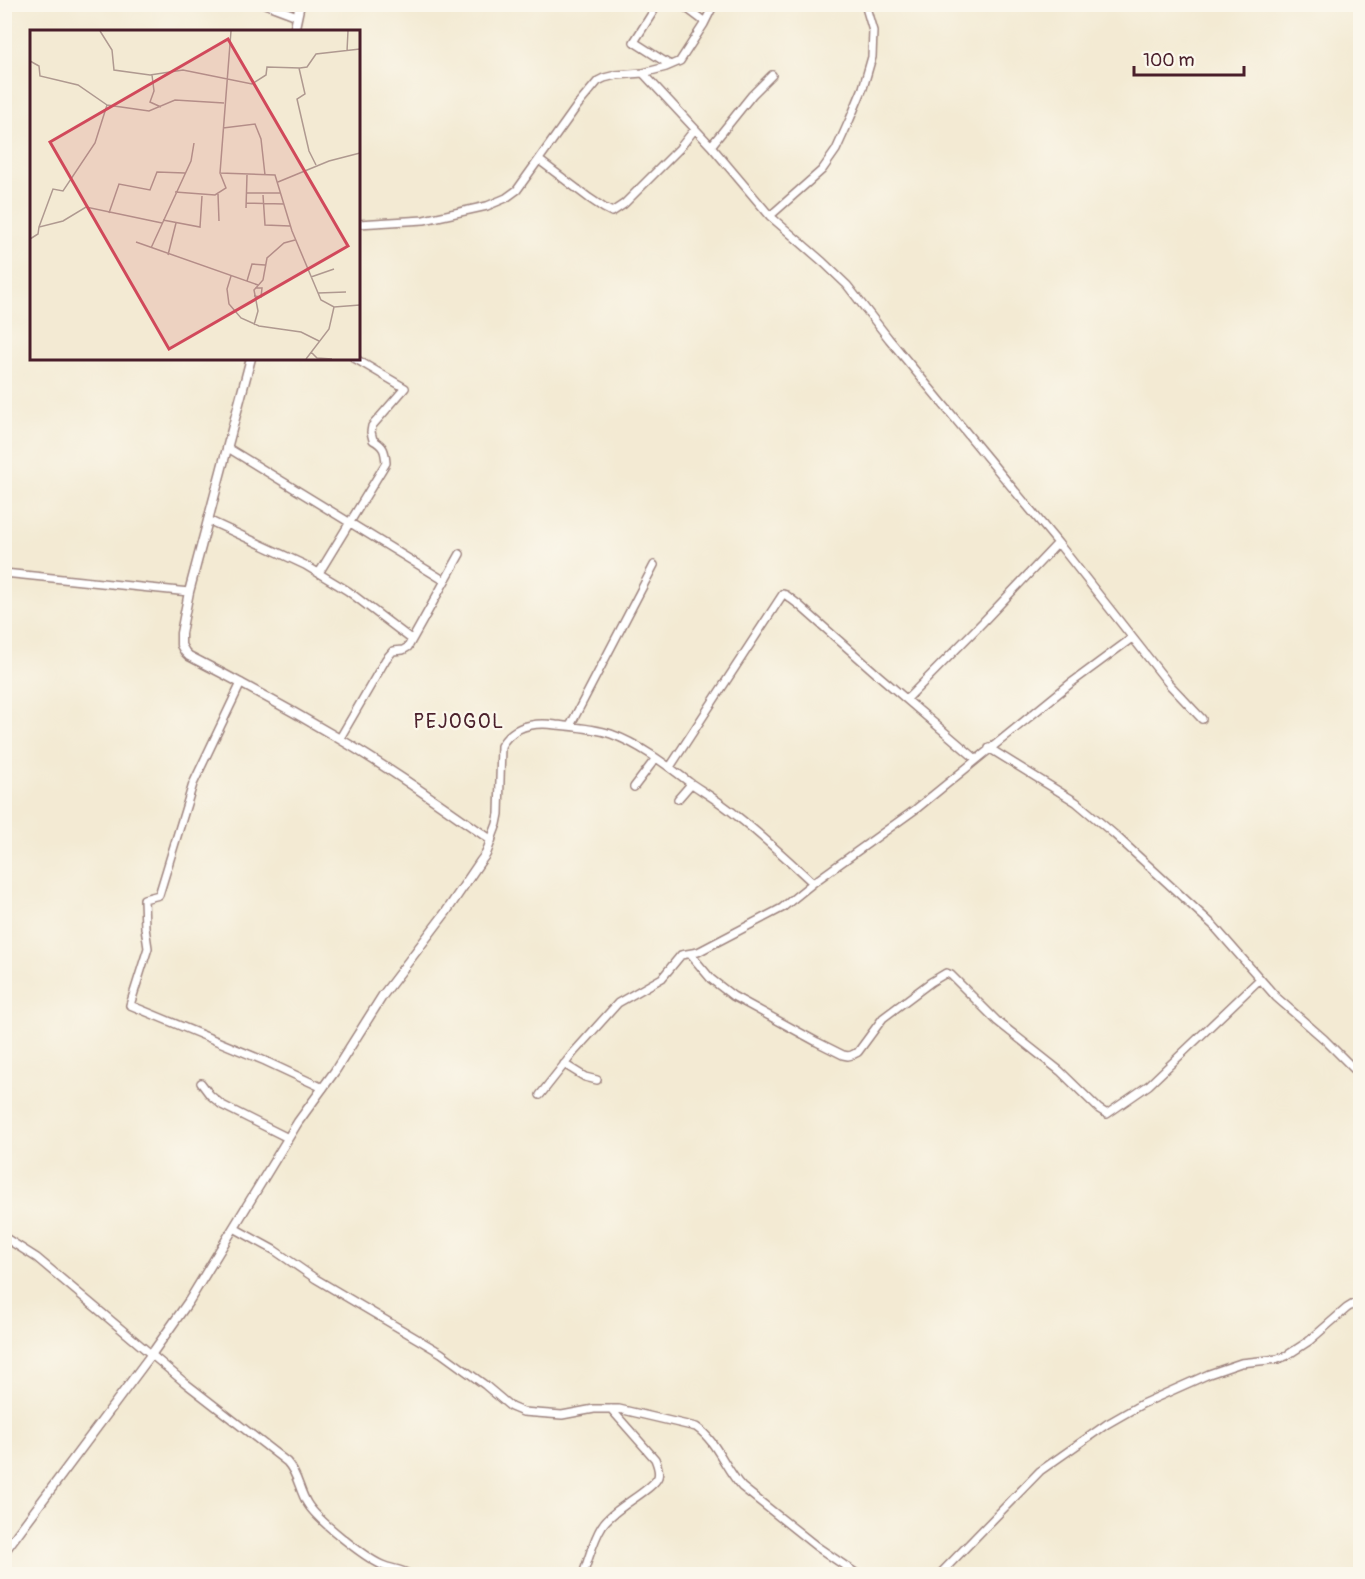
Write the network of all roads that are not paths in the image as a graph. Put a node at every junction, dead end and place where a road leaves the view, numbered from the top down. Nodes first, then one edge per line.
1 (265, 4) edge
2 (300, 4) edge
3 (658, 4) edge
4 (681, 4) edge
5 (714, 4) edge
6 (866, 4) edge
7 (297, 16) junction
8 (705, 22) junction
9 (294, 30) edge
10 (670, 65) junction
11 (643, 73) junction
12 (772, 75) dead end
13 (695, 129) junction
14 (711, 146) junction
15 (539, 160) junction
16 (770, 216) junction
17 (360, 224) edge
18 (250, 360) edge
19 (357, 360) edge
20 (228, 448) junction
21 (208, 520) junction
22 (349, 522) junction
23 (1058, 543) junction
24 (460, 554) dead end
25 (654, 565) dead end
26 (4, 573) edge
27 (319, 573) junction
28 (445, 581) junction
29 (189, 592) junction
30 (1132, 638) junction
31 (411, 639) junction
32 (241, 683) junction
33 (907, 699) junction
34 (1202, 719) dead end
35 (570, 726) junction
36 (340, 738) junction
37 (989, 748) junction
38 (656, 758) junction
39 (976, 759) junction
40 (670, 767) junction
41 (691, 784) junction
42 (634, 787) dead end
43 (678, 799) dead end
44 (491, 840) junction
45 (813, 883) junction
46 (690, 954) junction
47 (1260, 980) junction
48 (564, 1064) junction
49 (1360, 1075) edge
50 (597, 1080) dead end
51 (201, 1083) dead end
52 (323, 1088) junction
53 (540, 1095) dead end
54 (288, 1138) junction
55 (234, 1228) junction
56 (4, 1237) edge
57 (1360, 1300) edge
58 (152, 1355) junction
59 (611, 1409) junction
60 (4, 1552) edge
61 (408, 1575) edge
62 (584, 1575) edge
63 (857, 1575) edge
64 (940, 1575) edge

1 - 7 street
2 - 7 street
3 - 10 street
4 - 8 street
5 - 8 street
6 - 16 street
7 - 9 street
8 - 10 street
10 - 11 street
11 - 13 street
11 - 15 street
12 - 14 street
13 - 14 street
13 - 15 street
14 - 16 street
15 - 17 street
16 - 23 street
18 - 20 street
19 - 22 street
20 - 21 street
20 - 22 street
21 - 27 street
21 - 29 street
22 - 27 street
22 - 28 street
23 - 30 street
23 - 33 street
24 - 28 street
25 - 35 street
26 - 29 street
27 - 31 street
28 - 31 street
29 - 32 street
30 - 34 street
30 - 37 street
31 - 36 street
32 - 36 street
32 - 52 street
33 - 39 street
33 - 40 street
35 - 38 street
35 - 44 street
36 - 44 street
37 - 39 street
37 - 47 street
38 - 40 street
38 - 42 street
39 - 45 street
40 - 41 street
41 - 43 street
41 - 45 street
44 - 52 street
45 - 46 street
46 - 47 street
46 - 48 street
47 - 49 street
48 - 50 street
48 - 53 street
51 - 54 street
52 - 54 street
54 - 55 street
55 - 58 street
55 - 59 street
56 - 58 street
57 - 64 street
58 - 60 street
58 - 61 street
59 - 62 street
59 - 63 street

